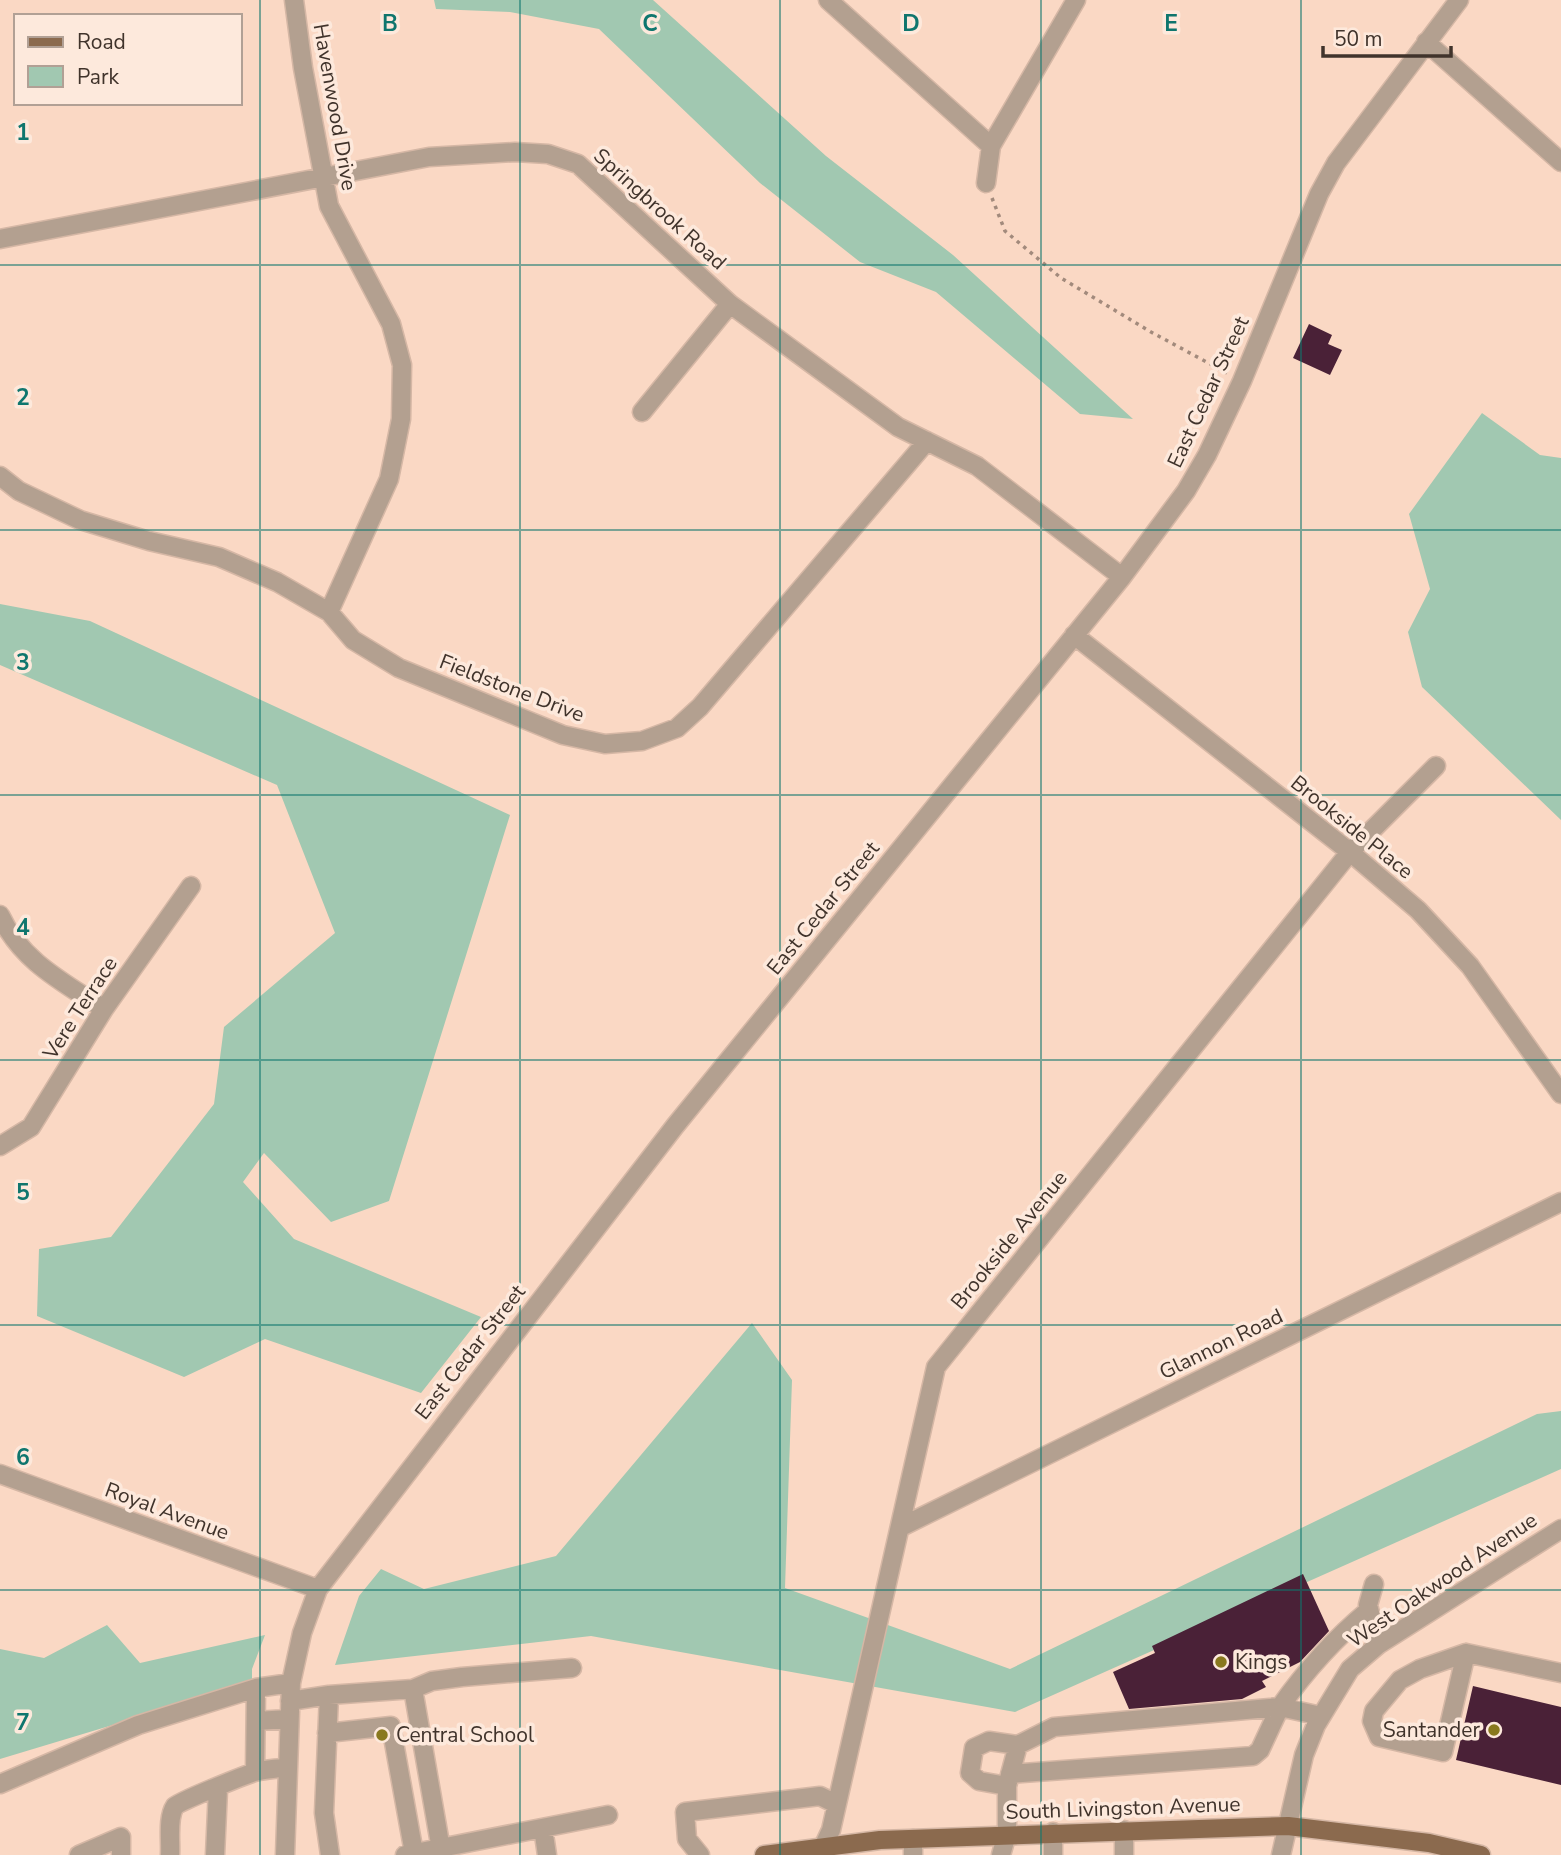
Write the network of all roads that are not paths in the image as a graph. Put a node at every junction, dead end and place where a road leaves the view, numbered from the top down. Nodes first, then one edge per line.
1 (294, 0) edge
2 (828, 0) edge
3 (1076, 0) edge
4 (1459, 0) edge
5 (1426, 42) junction
6 (991, 146) junction
7 (1561, 162) edge
8 (323, 177) junction
9 (986, 183) road end
10 (0, 239) edge
11 (730, 303) junction
12 (642, 412) dead end
13 (927, 441) junction
14 (0, 476) edge
15 (1122, 577) junction
16 (329, 612) junction
17 (1074, 635) junction
18 (1436, 766) dead end
19 (1350, 852) junction
20 (191, 886) dead end
21 (0, 915) edge
22 (104, 1009) junction
23 (1556, 1074) edge
24 (1561, 1094) edge
25 (0, 1146) edge
26 (1561, 1202) edge
27 (0, 1475) edge
28 (901, 1527) junction
29 (1561, 1529) edge
30 (1374, 1584) dead end
31 (318, 1589) junction
32 (1369, 1610) junction
33 (1378, 1645) junction
34 (1466, 1653) junction
35 (572, 1668) dead end
36 (1561, 1674) edge
37 (256, 1688) junction
38 (413, 1689) junction
39 (330, 1695) junction
40 (290, 1701) junction
41 (1280, 1707) junction
42 (1321, 1716) junction
43 (256, 1721) junction
44 (327, 1733) junction
45 (1018, 1745) junction
46 (288, 1767) junction
47 (255, 1772) junction
48 (1009, 1780) junction
49 (0, 1784) edge
50 (218, 1789) junction
51 (836, 1804) junction
52 (608, 1815) dead end
53 (1288, 1826) junction
54 (543, 1828) junction
55 (1124, 1830) junction
56 (1053, 1832) junction
57 (1007, 1834) junction
58 (823, 1847) junction
59 (913, 1847) edge
60 (1428, 1849) edge
61 (441, 1851) edge
62 (409, 1854) edge
63 (774, 1854) edge
64 (79, 1855) edge
65 (121, 1855) edge
66 (170, 1855) edge
67 (215, 1855) edge
68 (285, 1855) edge
69 (330, 1855) edge
70 (547, 1855) edge
71 (701, 1855) edge
72 (1001, 1855) edge
73 (1053, 1855) edge
74 (1124, 1855) edge
75 (1281, 1855) edge
76 (1481, 1855) edge

1 - 8 street, Havenwood Drive
2 - 6 street
3 - 6 street
4 - 5 street, East Cedar Street
5 - 7 street
5 - 15 street, East Cedar Street
6 - 9 street
8 - 10 street, Springbrook Road
8 - 11 street, Springbrook Road
8 - 16 street, Havenwood Drive
11 - 12 street
11 - 13 street, Springbrook Road
13 - 15 street, Springbrook Road
13 - 16 street, Fieldstone Drive
14 - 16 street, Fieldstone Drive
15 - 17 street, East Cedar Street
17 - 19 street, Brookside Place
17 - 31 street, East Cedar Street
18 - 19 street, Brookside Avenue
19 - 23 street, Brookside Place
19 - 28 street, Brookside Avenue
20 - 22 street, Vere Terrace
21 - 22 street
22 - 25 street, Vere Terrace
23 - 24 street, Brookside Place
26 - 28 street, Glannon Road
27 - 31 street, Royal Avenue
28 - 51 street, Brookside Avenue
29 - 33 street, West Oakwood Avenue
30 - 32 street
31 - 40 street, East Cedar Street
32 - 33 street
32 - 41 street
33 - 42 street, West Oakwood Avenue
34 - 34 street
34 - 36 street
35 - 38 street
37 - 40 street
37 - 43 street
37 - 49 street
38 - 39 street
38 - 61 street
39 - 40 street
39 - 44 street
40 - 43 street
40 - 46 street, East Cedar Street
41 - 42 street
41 - 45 street
41 - 48 street
42 - 53 street, West Oakwood Avenue
43 - 47 street
44 - 62 street
44 - 69 street
45 - 48 street
45 - 48 street
46 - 47 street
46 - 68 street, East Cedar Street
47 - 50 street
48 - 57 street
50 - 66 street
50 - 67 street
51 - 58 street, Brookside Avenue
51 - 71 street
52 - 54 street
53 - 55 main road, South Livingston Avenue
53 - 60 main road, South Livingston Avenue
53 - 75 street, West Oakwood Avenue
54 - 61 street
54 - 70 street
55 - 56 main road, South Livingston Avenue
55 - 74 street
56 - 57 main road, South Livingston Avenue
56 - 73 street
57 - 59 main road, South Livingston Avenue
57 - 72 street
58 - 59 main road, South Livingston Avenue
58 - 63 main road, South Livingston Avenue
60 - 76 main road, South Livingston Avenue
61 - 62 street
64 - 65 street

